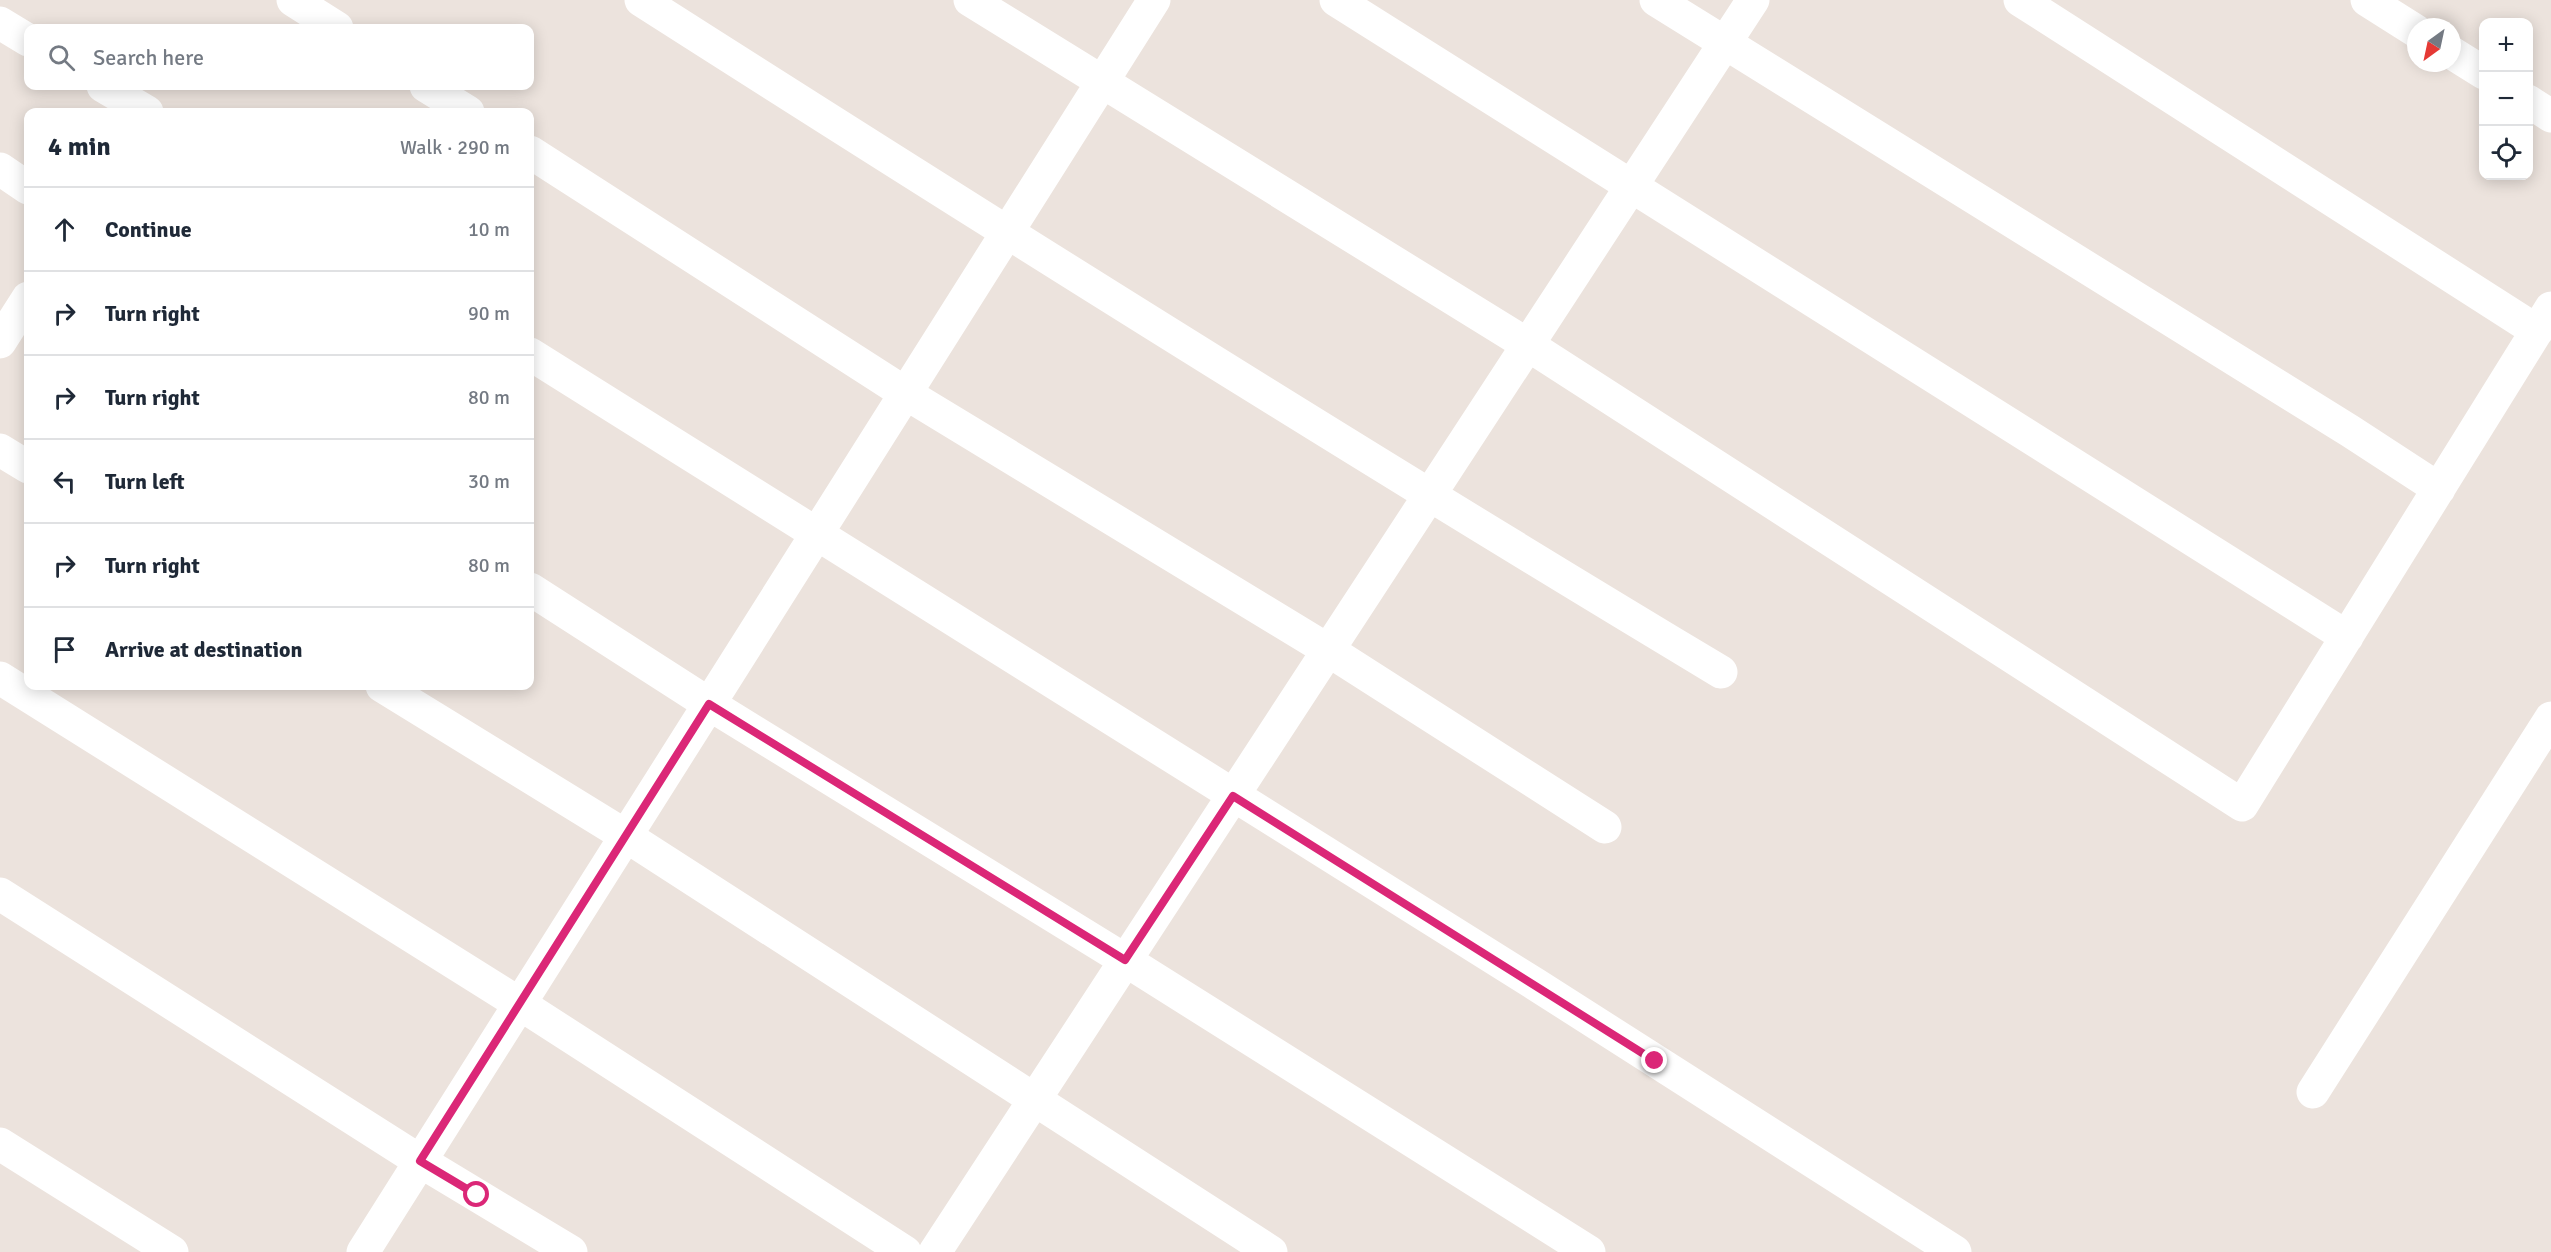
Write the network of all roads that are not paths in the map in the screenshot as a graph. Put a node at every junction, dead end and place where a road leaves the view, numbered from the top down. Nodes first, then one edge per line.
1 (293, 0) edge
2 (640, 0) edge
3 (970, 0) edge
4 (1154, 0) edge
5 (1336, 0) edge
6 (1656, 0) edge
7 (1752, 0) edge
8 (2020, 0) edge
9 (2367, 0) edge
10 (0, 23) edge
11 (331, 24) edge
12 (2407, 25) edge
13 (24, 38) edge
14 (1724, 43) junction
15 (2461, 59) edge
16 (2482, 72) edge
17 (1101, 83) junction
18 (110, 90) edge
19 (432, 90) edge
20 (2533, 104) edge
21 (140, 108) edge
22 (462, 108) edge
23 (2551, 116) edge
24 (534, 155) edge
25 (0, 169) edge
26 (24, 185) edge
27 (1632, 185) junction
28 (1006, 233) junction
29 (24, 304) edge
30 (2544, 319) edge
31 (0, 342) edge
32 (1528, 345) junction
33 (534, 357) edge
34 (905, 393) junction
35 (0, 450) edge
36 (24, 465) edge
37 (2439, 489) junction
38 (1429, 496) junction
39 (816, 535) junction
40 (534, 592) edge
41 (2347, 637) junction
42 (1328, 650) junction
43 (1721, 672) dead end
44 (0, 678) edge
45 (389, 690) edge
46 (709, 704) junction
47 (2551, 718) edge
48 (1233, 796) junction
49 (1605, 827) dead end
50 (626, 836) junction
51 (0, 894) edge
52 (1125, 960) junction
53 (520, 1004) junction
54 (2313, 1092) dead end
55 (1034, 1101) junction
56 (0, 1144) edge
57 (420, 1161) junction
58 (172, 1252) edge
59 (363, 1252) edge
60 (571, 1252) edge
61 (905, 1252) edge
62 (935, 1252) edge
63 (1271, 1252) edge
64 (1589, 1252) edge
65 (1955, 1252) edge

1 - 11 street
2 - 28 street
3 - 17 street
4 - 17 street
5 - 27 street
6 - 14 street
7 - 14 street
8 - 30 street
9 - 12 street
10 - 13 street
14 - 27 street
14 - 37 street
15 - 16 street
17 - 28 street
17 - 32 street
18 - 21 street
19 - 22 street
20 - 23 street
24 - 34 street
25 - 26 street
27 - 32 street
27 - 41 street
28 - 34 street
28 - 38 street
29 - 31 street
30 - 37 street
32 - 38 street
32 - 41 street
33 - 39 street
34 - 39 street
34 - 42 street
35 - 36 street
37 - 41 street
38 - 42 street
38 - 43 street
39 - 46 street
39 - 48 street
40 - 46 street
42 - 48 street
42 - 49 street
44 - 53 street
45 - 50 street
46 - 50 street
46 - 52 street
47 - 54 street
48 - 52 street
48 - 65 street
50 - 53 street
50 - 55 street
51 - 57 street
52 - 55 street
52 - 64 street
53 - 57 street
53 - 61 street
55 - 62 street
55 - 63 street
56 - 58 street
57 - 59 street
57 - 60 street

